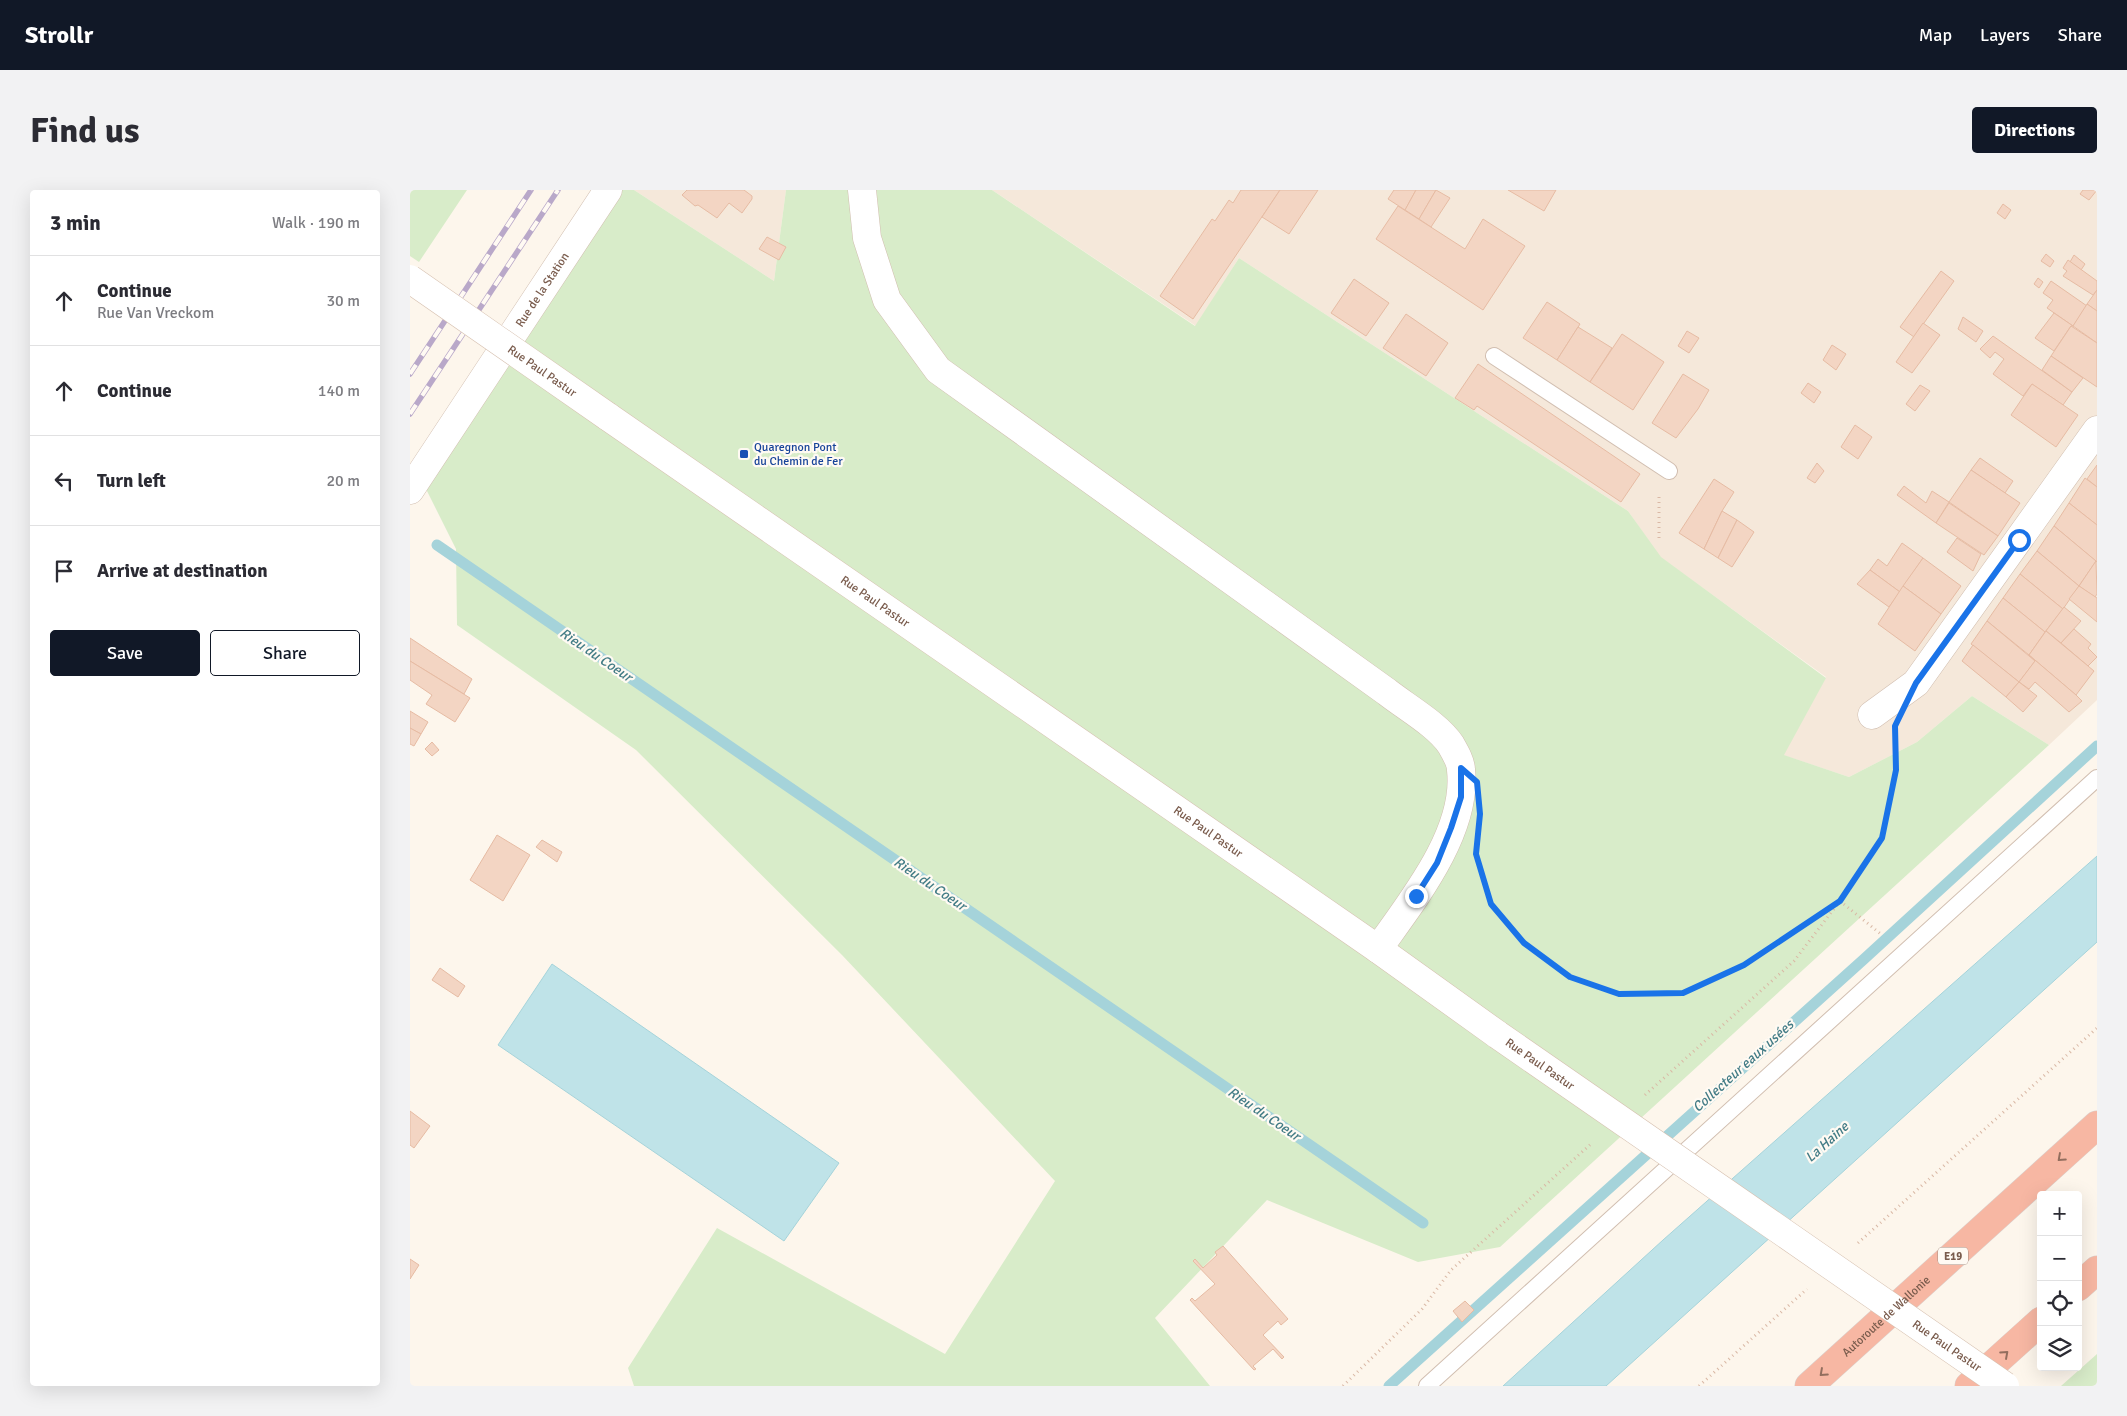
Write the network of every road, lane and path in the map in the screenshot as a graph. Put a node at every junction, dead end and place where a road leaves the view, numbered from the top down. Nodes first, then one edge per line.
1 (608, 190) edge
2 (862, 190) edge
3 (410, 279) edge
4 (1494, 356) dead end
5 (2097, 430) edge
6 (1669, 470) joint
7 (410, 490) edge
8 (1659, 542) dead end
9 (1872, 715) dead end
10 (1895, 735) dead end
11 (2097, 778) edge
12 (1476, 854) dead end
13 (1840, 901) junction
14 (1378, 949) junction
15 (1904, 953) junction
16 (2097, 1028) edge
17 (2097, 1126) edge
18 (1854, 1247) dead end
19 (2097, 1270) edge
20 (2082, 1283) edge
21 (1810, 1286) dead end
22 (2037, 1325) edge
23 (1427, 1386) edge
24 (1699, 1386) edge
25 (1809, 1386) edge
26 (1969, 1386) edge
27 (2005, 1386) edge

1 - 7 main road, Rue de la Station
2 - 14 main road
3 - 14 main road, Rue Paul Pastur, bridge
4 - 6 lane
5 - 9 main road
6 - 8 path
10 - 13 path
11 - 15 lane
12 - 13 path
13 - 15 path
14 - 27 main road, Rue Paul Pastur, bridge
15 - 23 lane
16 - 18 path
17 -> 25 highway, Autoroute de Wallonie / E19
19 - 20 highway
21 - 24 path
26 -> 22 highway

